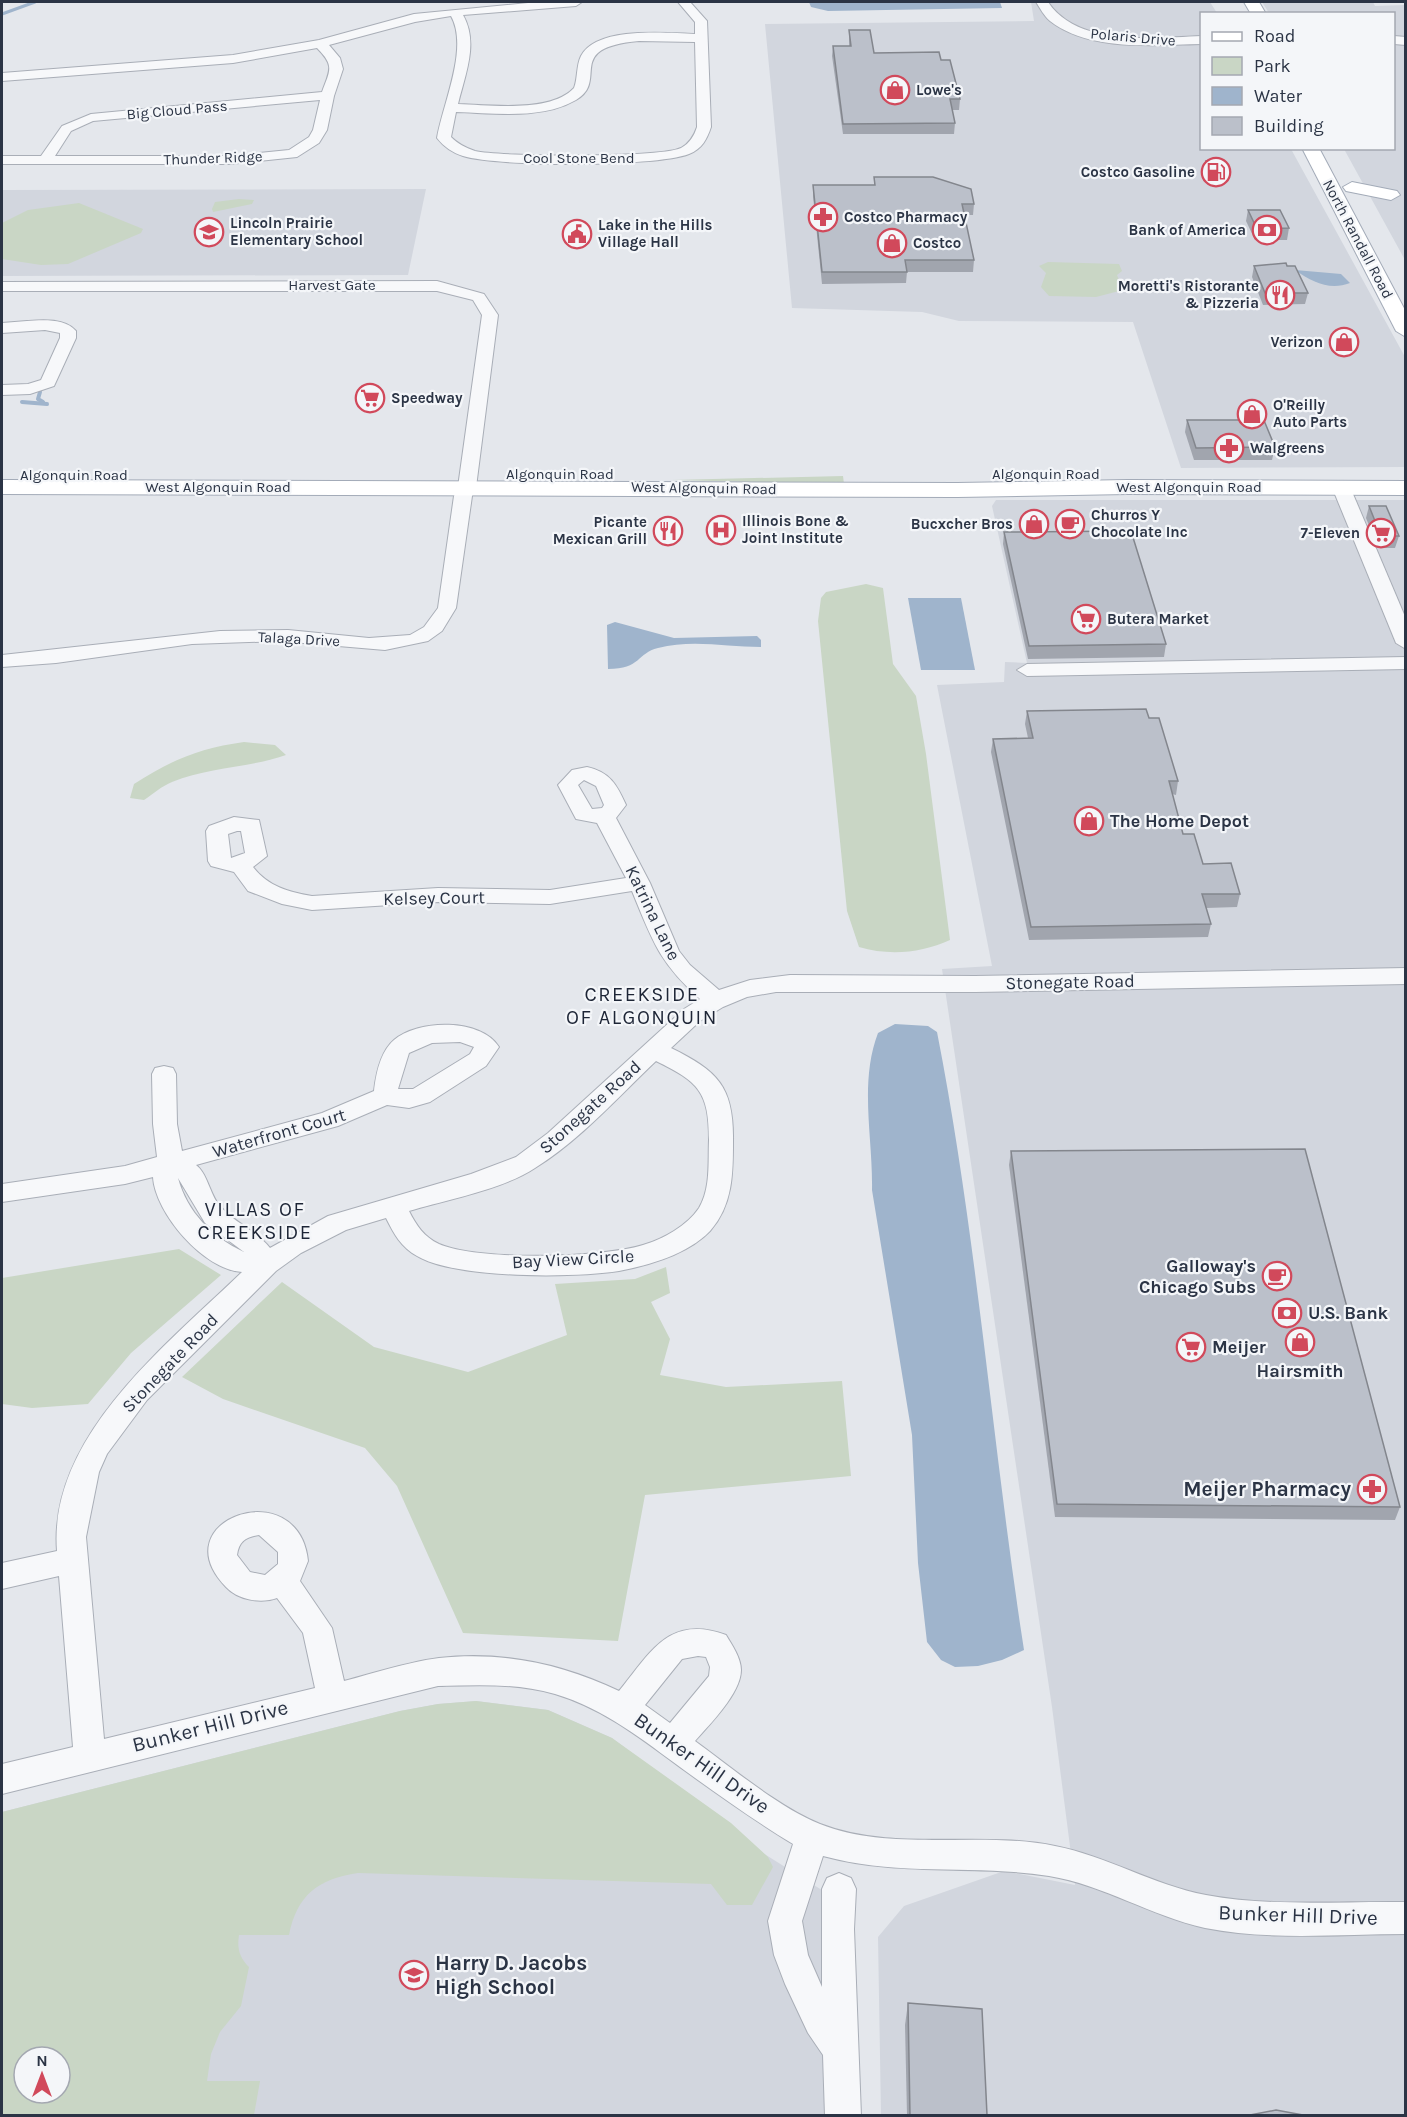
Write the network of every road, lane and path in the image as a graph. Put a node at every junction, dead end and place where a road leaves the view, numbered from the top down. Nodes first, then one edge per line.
1 (576, 2) edge
2 (684, 2) edge
3 (1042, 2) edge
4 (455, 12) junction
5 (700, 38) junction
6 (1200, 40) edge
7 (320, 44) junction
8 (2, 77) edge
9 (327, 96) junction
10 (450, 108) junction
11 (1311, 150) edge
12 (2, 160) edge
13 (46, 160) junction
14 (1342, 168) dead end
15 (1352, 188) junction
16 (1391, 195) dead end
17 (2, 286) edge
18 (1406, 293) edge
19 (2, 328) edge
20 (1406, 331) edge
21 (2, 390) edge
22 (2, 474) edge
23 (1406, 474) edge
24 (468, 481) junction
25 (2, 487) edge
26 (1341, 487) junction
27 (1406, 488) edge
28 (1406, 643) edge
29 (2, 661) edge
30 (1406, 663) edge
31 (1027, 670) dead end
32 (604, 816) dead end
33 (241, 866) dead end
34 (639, 883) junction
35 (1406, 976) edge
36 (715, 1000) junction
37 (654, 1050) junction
38 (164, 1074) dead end
39 (385, 1096) dead end
40 (171, 1164) junction
41 (2, 1193) edge
42 (393, 1206) junction
43 (267, 1264) junction
44 (72, 1560) junction
45 (2, 1576) edge
46 (282, 1581) dead end
47 (332, 1696) junction
48 (624, 1708) junction
49 (673, 1742) junction
50 (90, 1756) junction
51 (2, 1779) edge
52 (812, 1837) junction
53 (839, 1889) dead end
54 (1406, 1918) edge
55 (842, 2051) junction
56 (843, 2115) edge

1 - 4 street
2 - 5 street, Cool Stone Bend
3 - 6 street, Polaris Drive
4 - 7 street
4 - 10 street, Cool Stone Bend
5 - 10 street
5 - 10 street, Cool Stone Bend
7 - 8 street
7 - 9 street, Thunder Ridge
9 - 13 street, Big Cloud Pass
9 - 13 street, Thunder Ridge
11 - 20 main road, North Randall Road
12 - 13 street, Thunder Ridge
14 - 15 main road, North Randall Road
15 - 16 main road
15 - 18 main road, North Randall Road
17 - 24 street, Harvest Gate
19 - 21 street
22 - 24 main road, Algonquin Road
23 - 24 main road, Algonquin Road
24 - 25 main road, West Algonquin Road
24 - 26 main road, West Algonquin Road
24 - 29 street, Talaga Drive
26 - 27 main road, West Algonquin Road
26 - 28 street
30 - 31 street
32 - 34 street, Katrina Lane
33 - 34 street, Kelsey Court
34 - 36 street, Katrina Lane
35 - 36 street, Stonegate Road
36 - 37 street, Stonegate Road
37 - 42 street, Stonegate Road
37 - 42 street, Bay View Circle
38 - 40 street
39 - 40 street, Waterfront Court
40 - 41 street, Waterfront Court
40 - 43 street
42 - 43 street, Stonegate Road
43 - 44 street, Stonegate Road
44 - 45 street
44 - 50 street, Stonegate Road
46 - 47 street
47 - 48 street, Bunker Hill Drive
47 - 50 street, Bunker Hill Drive
48 - 49 street, Bunker Hill Drive
48 - 49 street
49 - 52 street, Bunker Hill Drive
50 - 51 street, Bunker Hill Drive
52 - 54 street, Bunker Hill Drive
52 - 55 street
53 - 55 street
55 - 56 street

